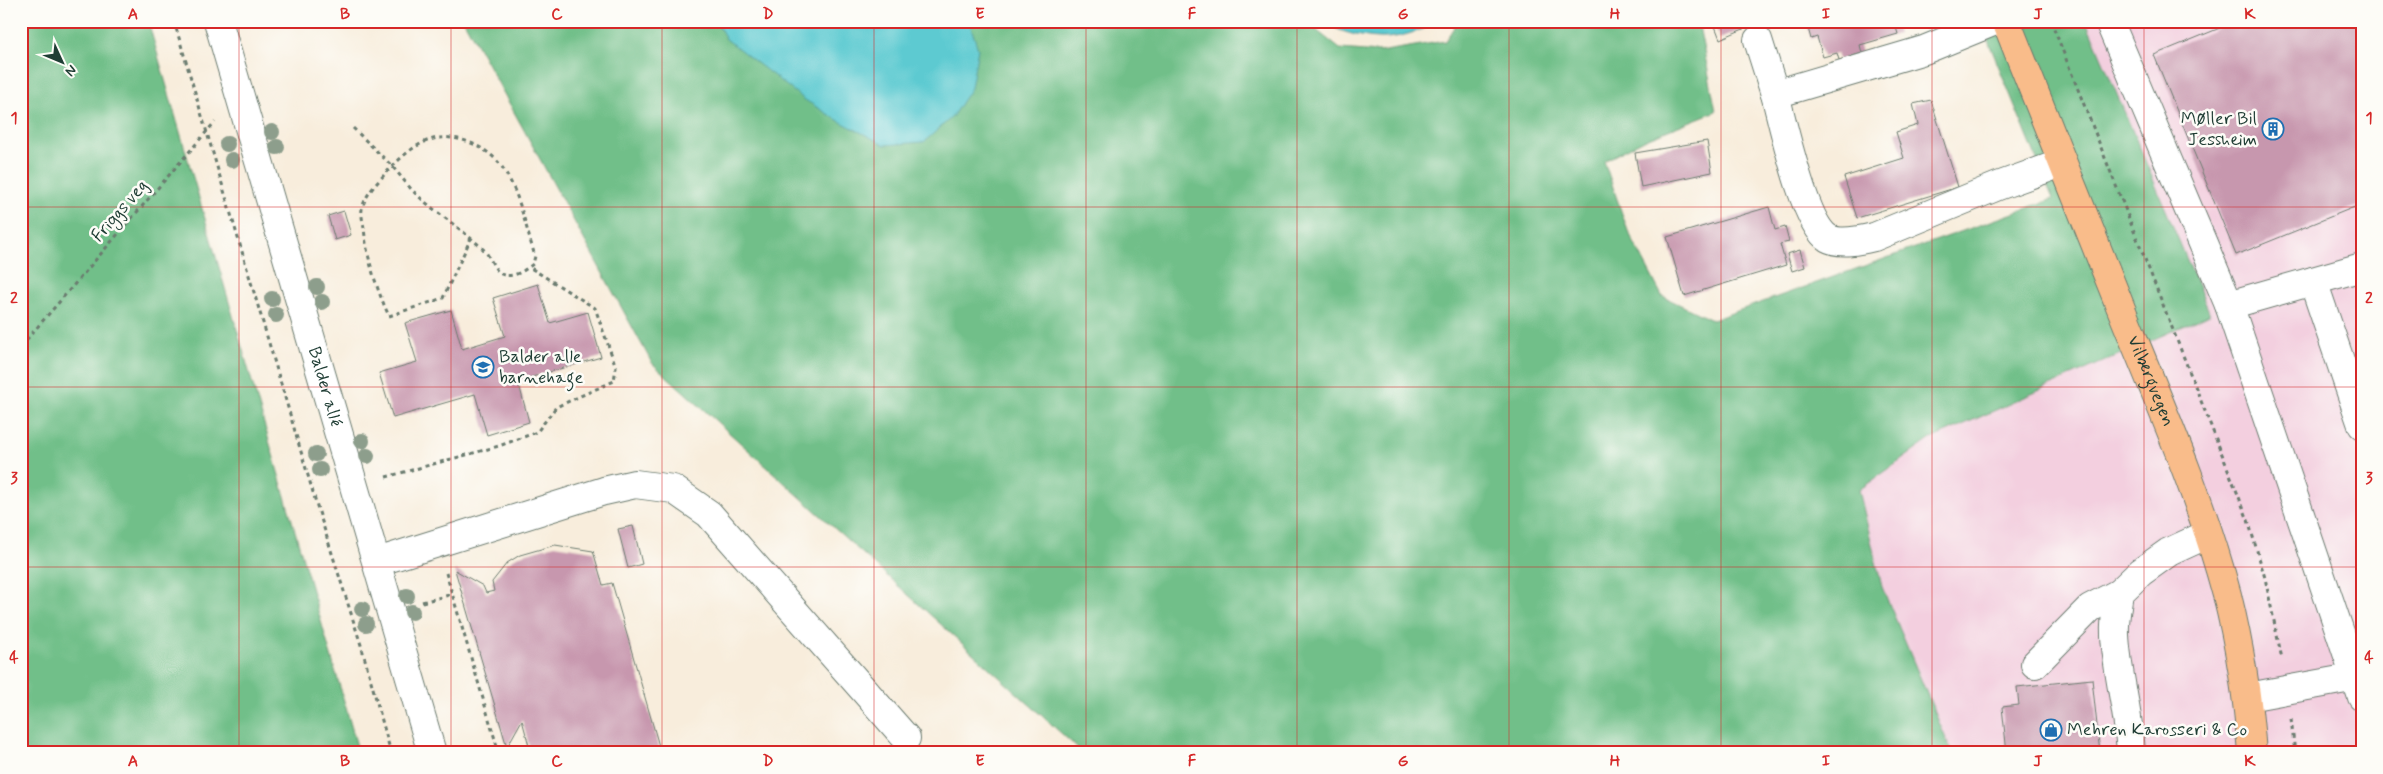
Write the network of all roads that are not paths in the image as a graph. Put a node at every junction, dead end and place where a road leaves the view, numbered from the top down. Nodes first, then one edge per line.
1 (218, 21) edge
2 (1995, 21) edge
3 (2006, 21) edge
4 (2109, 21) edge
5 (1758, 40) dead end
6 (1775, 94) junction
7 (2062, 163) junction
8 (2362, 267) edge
9 (2313, 281) junction
10 (2229, 305) junction
11 (2362, 424) edge
12 (2208, 534) junction
13 (377, 562) junction
14 (2119, 592) junction
15 (2035, 664) dead end
16 (2360, 683) edge
17 (2248, 697) junction
18 (906, 738) dead end
19 (432, 753) edge
20 (2131, 753) edge
21 (2252, 753) edge

1 - 13 street, Balder allé
2 - 6 street
3 - 7 main road, Vilbergvegen
4 - 10 street
5 - 6 street
6 - 7 street
7 - 12 main road, Vilbergvegen
8 - 9 street
9 - 10 street
9 - 11 street
10 - 16 street
12 - 14 street
12 - 17 main road, Vilbergvegen
13 - 18 street
13 - 19 street, Balder allé
14 - 15 street
14 - 20 street
16 - 17 street
17 - 21 main road, Vilbergvegen

